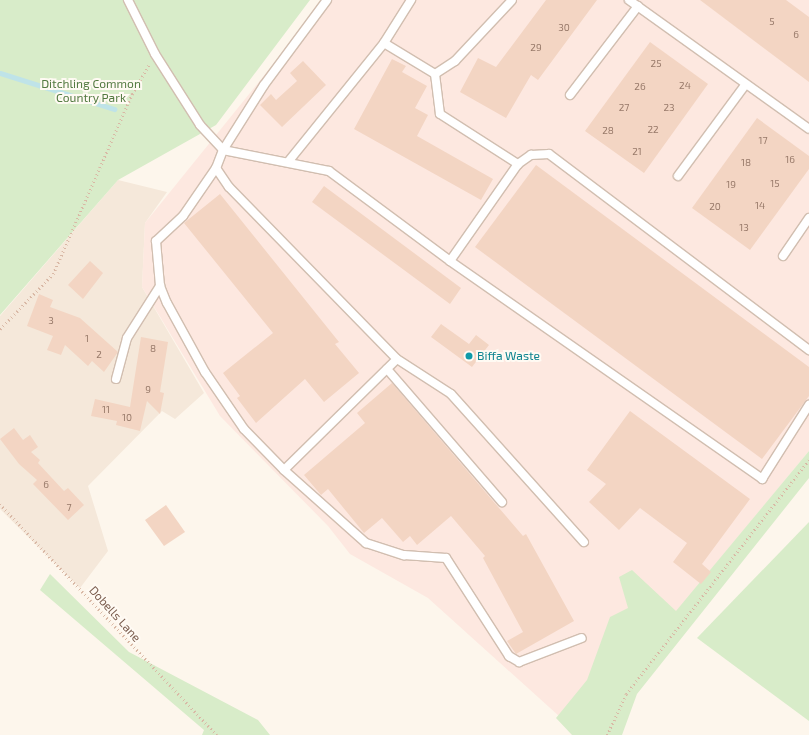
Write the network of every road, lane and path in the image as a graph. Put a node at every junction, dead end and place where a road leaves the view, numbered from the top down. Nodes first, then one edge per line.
1 (128, 0) edge
2 (327, 0) edge
3 (411, 0) edge
4 (512, 0) edge
5 (630, 0) edge
6 (638, 6) junction
7 (384, 43) junction
8 (155, 54) junction
9 (435, 74) junction
10 (745, 85) junction
11 (570, 95) dead end
12 (809, 129) edge
13 (223, 150) junction
14 (288, 162) junction
15 (518, 164) junction
16 (216, 168) junction
17 (678, 176) dead end
18 (809, 218) edge
19 (783, 256) dead end
20 (450, 261) junction
21 (160, 286) junction
22 (0, 329) edge
23 (809, 350) edge
24 (397, 359) junction
25 (386, 369) junction
26 (116, 379) dead end
27 (809, 405) edge
28 (809, 460) edge
29 (284, 470) junction
30 (502, 502) dead end
31 (0, 504) edge
32 (584, 542) dead end
33 (582, 638) dead end
34 (218, 735) edge
35 (607, 735) edge

1 - 8 lane
2 - 13 lane
3 - 7 lane
4 - 9 lane
5 - 6 lane
6 - 10 lane
6 - 11 lane
7 - 9 lane
7 - 14 lane
8 - 13 lane
8 - 22 path
9 - 15 lane
10 - 12 lane
10 - 17 lane
13 - 14 lane
13 - 16 lane
14 - 20 lane
15 - 20 lane
15 - 23 lane
16 - 21 lane
16 - 24 lane
18 - 19 lane
20 - 27 lane
21 - 26 lane
21 - 29 lane
24 - 25 lane
24 - 32 lane
25 - 29 lane
25 - 30 lane
28 - 35 path
29 - 33 lane
31 - 34 path, Dobells Lane

